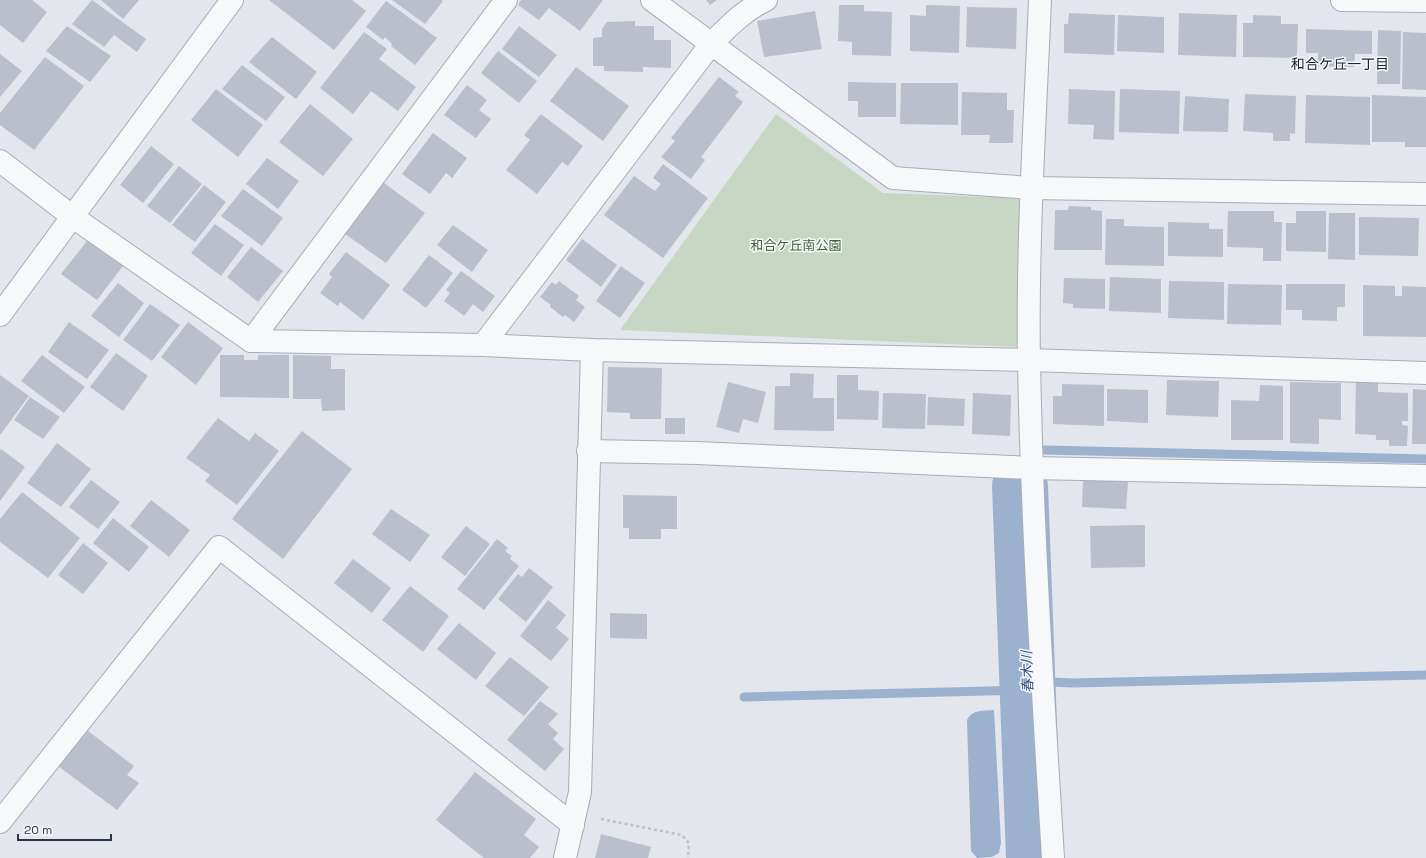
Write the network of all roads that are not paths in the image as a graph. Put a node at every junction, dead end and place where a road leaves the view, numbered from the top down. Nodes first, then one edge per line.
1 (232, 0) edge
2 (506, 0) edge
3 (652, 0) edge
4 (766, 0) edge
5 (1040, 0) edge
6 (1342, 0) edge
7 (1426, 2) edge
8 (711, 44) junction
9 (0, 161) edge
10 (1032, 188) junction
11 (1426, 194) edge
12 (73, 217) junction
13 (0, 315) edge
14 (251, 341) junction
15 (482, 345) junction
16 (592, 350) junction
17 (1029, 360) junction
18 (1426, 373) edge
19 (588, 451) junction
20 (1032, 468) junction
21 (1426, 476) edge
22 (574, 819) junction
23 (0, 822) edge
24 (565, 858) edge
25 (1053, 858) edge

1 - 12 street
2 - 14 street
3 - 8 street
4 - 8 street
5 - 10 street
6 - 7 street
8 - 10 street
8 - 15 street
9 - 12 street
10 - 11 street
10 - 17 street
12 - 13 street
12 - 14 street
14 - 15 street
15 - 16 street
16 - 17 street
16 - 19 street
17 - 18 street
17 - 20 street
19 - 20 street
19 - 22 street
20 - 21 street
20 - 25 street
22 - 23 street
22 - 24 street

